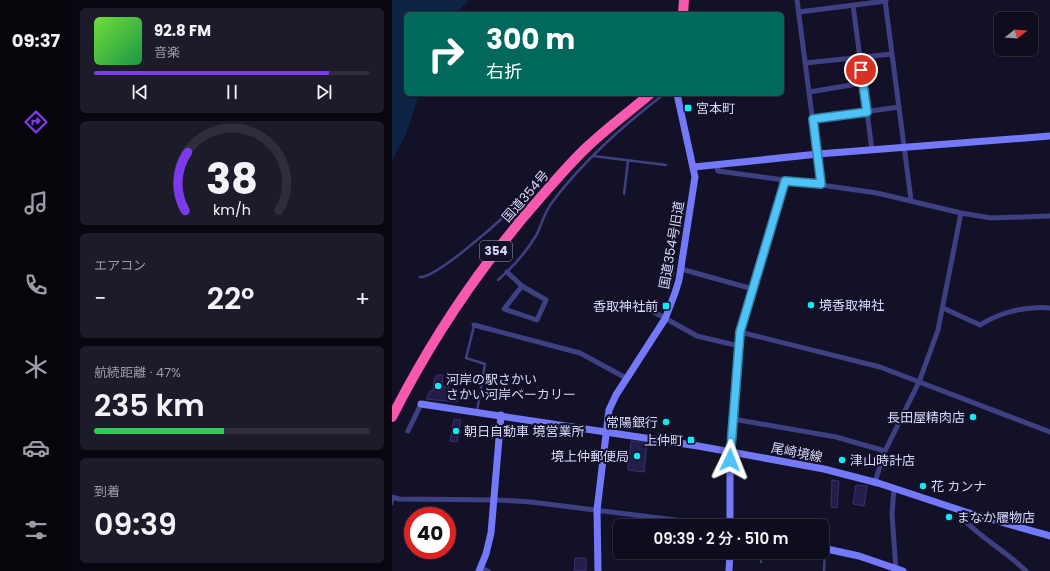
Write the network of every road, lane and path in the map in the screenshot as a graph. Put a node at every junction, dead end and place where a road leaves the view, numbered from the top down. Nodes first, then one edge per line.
1 (684, 0) edge
2 (797, 0) edge
3 (886, 0) edge
4 (853, 5) junction
5 (683, 12) edge
6 (798, 12) junction
7 (892, 54) junction
8 (860, 57) junction
9 (805, 63) junction
10 (863, 83) junction
11 (809, 92) junction
12 (648, 96) edge
13 (661, 96) edge
14 (677, 96) edge
15 (900, 107) junction
16 (867, 112) junction
17 (813, 119) junction
18 (1050, 136) edge
19 (905, 147) junction
20 (872, 150) junction
21 (818, 154) junction
22 (593, 156) junction
23 (628, 161) junction
24 (716, 164) junction
25 (666, 165) dead end
26 (694, 167) junction
27 (785, 181) junction
28 (554, 183) junction
29 (821, 184) junction
30 (624, 194) dead end
31 (911, 200) junction
32 (961, 213) junction
33 (1050, 216) edge
34 (681, 268) junction
35 (507, 272) junction
36 (420, 277) dead end
37 (498, 280) dead end
38 (522, 286) junction
39 (754, 289) junction
40 (645, 307) dead end
41 (943, 308) junction
42 (1050, 308) edge
43 (665, 319) junction
44 (474, 325) joint
45 (740, 332) junction
46 (739, 346) junction
47 (626, 378) junction
48 (919, 382) junction
49 (421, 404) joint
50 (477, 411) junction
51 (501, 415) junction
52 (392, 417) edge
53 (733, 420) junction
54 (408, 431) dead end
55 (606, 432) junction
56 (1050, 432) edge
57 (885, 450) junction
58 (730, 452) junction
59 (875, 482) junction
60 (894, 488) junction
61 (393, 497) edge
62 (493, 500) junction
63 (392, 504) edge
64 (597, 510) junction
65 (966, 512) junction
66 (667, 519) edge
67 (730, 519) edge
68 (1050, 536) edge
69 (829, 549) edge
70 (730, 559) edge
71 (824, 559) edge
72 (480, 569) edge
73 (899, 570) edge
74 (488, 571) edge
75 (598, 571) edge
76 (729, 571) edge
77 (824, 571) edge
78 (1026, 571) edge

1 - 5 highway
2 - 6 street
3 - 4 street
3 - 7 street
4 - 6 street
4 - 8 street
6 - 9 street
7 - 8 street
7 - 15 street
8 - 9 street
8 - 10 street
9 - 11 street
10 - 11 street
10 - 16 street
11 - 17 street
12 - 28 highway, 国道354号 / 354
13 - 22 lane
14 - 26 street, 国道354号旧道
15 - 16 street
15 - 19 street
16 - 17 street
16 - 20 street
17 - 21 street
18 - 19 street
19 - 20 street
19 - 31 street
20 - 21 street
21 - 24 street
21 - 29 street
22 - 23 lane
22 - 35 lane
23 - 25 lane
23 - 30 lane
24 - 26 street
24 - 27 street
26 - 34 street, 国道354号旧道
27 - 29 street
27 - 39 street
28 - 36 lane
28 - 52 highway, 国道354号 / 354
29 - 31 street
31 - 32 street
32 - 33 street
32 - 41 street
34 - 39 street
34 - 43 street, 国道354号旧道
35 - 37 lane
35 - 38 street
38 - 38 street
39 - 45 street
40 - 43 street
41 - 42 street
41 - 48 street
43 - 46 street
43 - 47 street, 国道354号旧道
44 - 47 street
44 - 50 lane
45 - 46 street
45 - 48 street
46 - 53 street
47 - 55 street, 国道354号旧道
48 - 56 street
48 - 57 street
49 - 50 street, 尾崎境線
49 - 54 street
50 - 51 street, 尾崎境線
51 - 55 street, 尾崎境線
51 - 62 street
53 - 57 street
53 - 58 street
55 - 58 street, 尾崎境線
55 - 64 street, 国道354号旧道
57 - 59 street
58 - 59 street, 尾崎境線
58 - 67 street
59 - 60 street, 尾崎境線
60 - 65 street, 尾崎境線
60 - 73 street
61 - 62 street
61 - 63 lane
62 - 64 street
62 - 72 street
64 - 66 street
64 - 75 street, 国道354号旧道
65 - 68 street, 尾崎境線
65 - 78 street
69 - 73 street
70 - 76 street
71 - 77 lane
72 - 74 street

